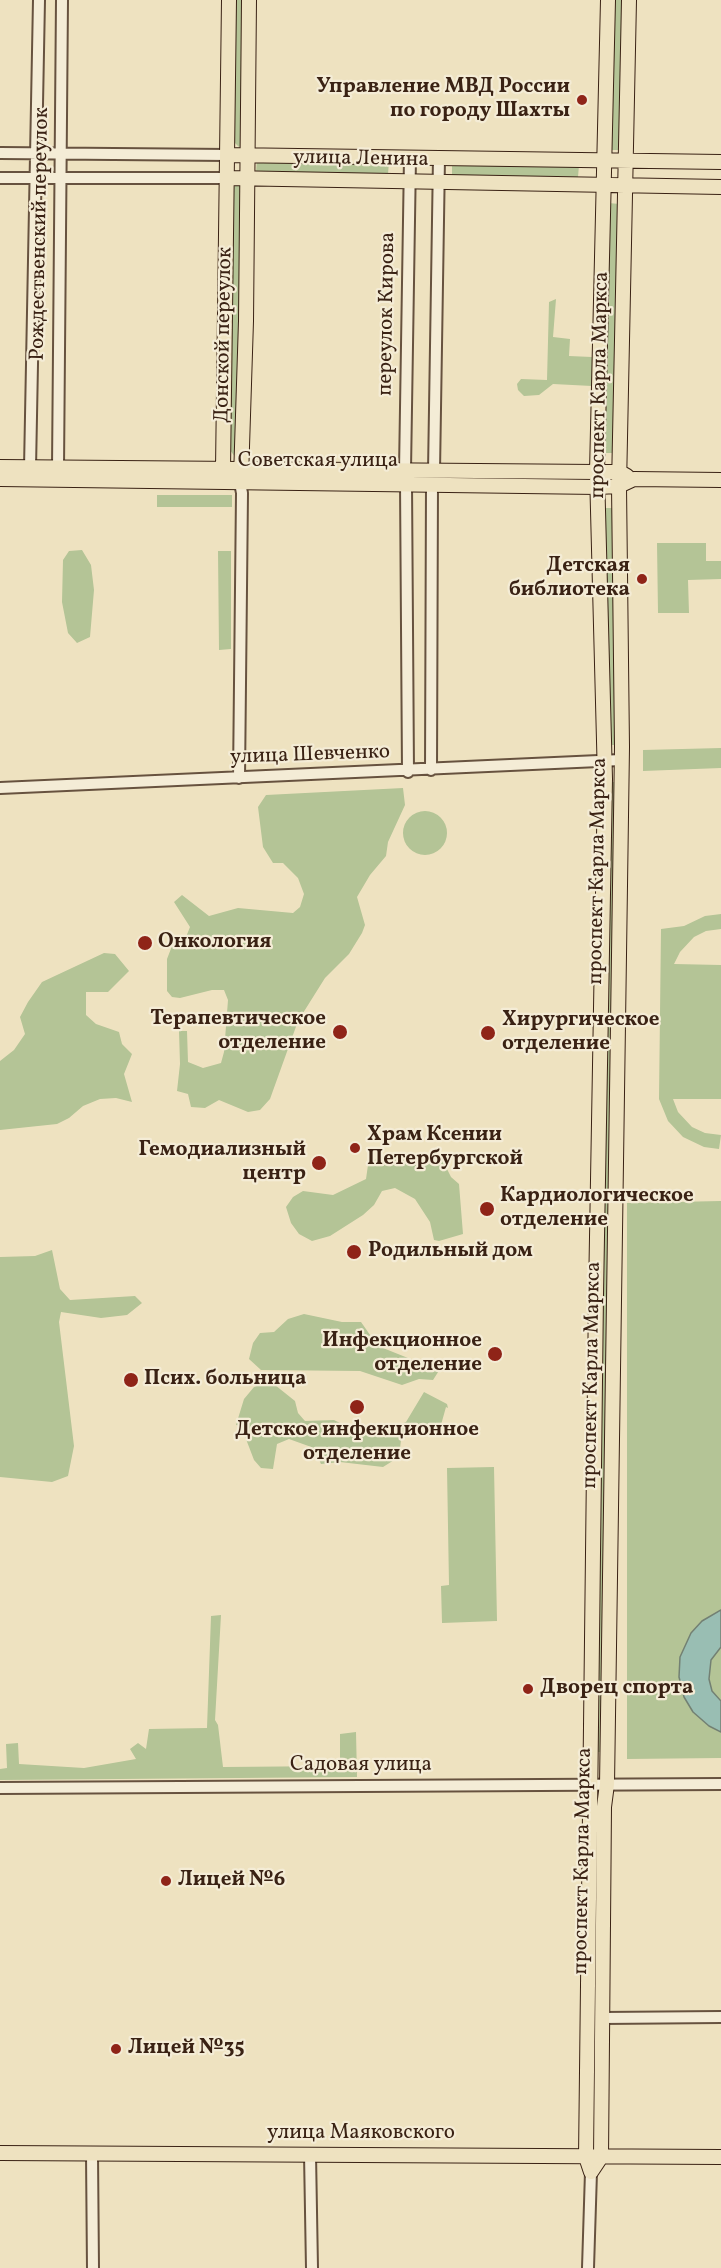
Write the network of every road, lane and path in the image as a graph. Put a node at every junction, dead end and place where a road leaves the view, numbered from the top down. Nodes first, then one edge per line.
1 (39, 0) edge
2 (62, 0) edge
3 (229, 0) edge
4 (249, 0) edge
5 (608, 0) edge
6 (628, 0) edge
7 (0, 153) edge
8 (38, 154) junction
9 (61, 154) junction
10 (228, 155) junction
11 (248, 155) junction
12 (410, 158) junction
13 (439, 158) junction
14 (604, 161) junction
15 (625, 161) junction
16 (721, 162) edge
17 (0, 178) edge
18 (37, 178) junction
19 (228, 178) junction
20 (61, 179) junction
21 (248, 179) junction
22 (409, 181) junction
23 (439, 182) junction
24 (603, 185) junction
25 (624, 185) junction
26 (721, 186) edge
27 (0, 467) edge
28 (30, 468) junction
29 (58, 468) junction
30 (223, 469) junction
31 (243, 469) junction
32 (597, 472) junction
33 (405, 477) junction
34 (433, 477) junction
35 (0, 479) edge
36 (620, 479) junction
37 (721, 480) edge
38 (240, 483) junction
39 (598, 487) junction
40 (621, 760) junction
41 (604, 761) junction
42 (431, 770) junction
43 (408, 772) junction
44 (239, 778) junction
45 (0, 788) edge
46 (608, 1784) junction
47 (721, 1784) edge
48 (590, 1786) junction
49 (0, 1788) edge
50 (721, 2017) edge
51 (602, 2018) junction
52 (0, 2153) edge
53 (92, 2154) junction
54 (310, 2154) junction
55 (586, 2157) junction
56 (601, 2157) junction
57 (721, 2157) edge
58 (591, 2172) junction
59 (93, 2268) edge
60 (312, 2268) edge
61 (588, 2268) edge

1 - 8 street, Рождественский переулок
2 - 9 street, Рождественский переулок
3 - 10 main road, Донской переулок
4 - 11 main road, Донской переулок
5 - 14 main road, проспект Карла Маркса
6 - 15 main road, проспект Карла Маркса
7 - 8 street, улица Ленина
8 - 9 street, улица Ленина
8 - 18 street, Рождественский переулок
9 - 10 street, улица Ленина
9 - 20 street, Рождественский переулок
10 - 11 main road, улица Ленина
10 - 19 main road, Донской переулок
11 - 12 main road, улица Ленина
11 - 21 main road, Донской переулок
12 - 13 main road, улица Ленина
12 - 22 street, переулок Кирова
13 - 14 main road, улица Ленина
13 - 23 street
14 - 15 main road, улица Ленина
14 - 24 main road, проспект Карла Маркса
15 - 16 main road, улица Ленина
15 - 25 main road, проспект Карла Маркса
17 - 18 street, улица Ленина
18 - 20 street, улица Ленина
18 - 28 street, Рождественский переулок
19 - 20 street, улица Ленина
19 - 21 main road, улица Ленина
19 - 30 main road, Донской переулок
20 - 29 street, Рождественский переулок
21 - 22 main road, улица Ленина
21 - 31 main road, Донской переулок
22 - 23 main road, улица Ленина
22 - 33 street, переулок Кирова
23 - 24 main road, улица Ленина
23 - 34 street
24 - 25 main road, улица Ленина
24 - 32 main road, проспект Карла Маркса
25 - 26 main road, улица Ленина
25 - 36 main road, проспект Карла Маркса
27 - 28 main road, Советская улица
28 - 29 main road, Советская улица
29 - 30 main road, Советская улица
30 - 31 main road, Советская улица
30 - 38 street
31 - 33 main road, Советская улица
31 - 38 main road, Донской переулок
32 - 34 main road, Советская улица
32 - 36 main road, Советская улица
32 - 39 main road, проспект Карла Маркса
33 - 34 main road, Советская улица
33 - 38 main road, Советская улица
33 - 43 street, переулок Кирова
34 - 39 main road, Советская улица
34 - 42 street
35 - 38 main road, Советская улица
36 - 37 main road, Советская улица
36 - 39 main road, Советская улица
36 - 40 main road, проспект Карла Маркса
38 - 44 street, Донской переулок
39 - 41 main road, проспект Карла Маркса
40 - 41 street, улица Шевченко
40 - 46 main road, проспект Карла Маркса
41 - 42 street, улица Шевченко
41 - 48 main road, проспект Карла Маркса
42 - 43 street, улица Шевченко
43 - 44 street, улица Шевченко
44 - 45 street, улица Шевченко
46 - 47 street, Садовая улица
46 - 48 street, Садовая улица
46 - 51 main road, проспект Карла Маркса
48 - 49 street, Садовая улица
48 - 55 main road, проспект Карла Маркса
50 - 51 street
51 - 56 main road, проспект Карла Маркса
52 - 53 main road, улица Маяковского
53 - 54 main road, улица Маяковского
53 - 59 street
54 - 55 main road, улица Маяковского
54 - 60 street
55 - 56 main road, улица Маяковского
55 - 58 main road, проспект Карла Маркса
56 - 57 main road, улица Маяковского
56 - 58 main road
58 - 61 street, проспект Карла Маркса

